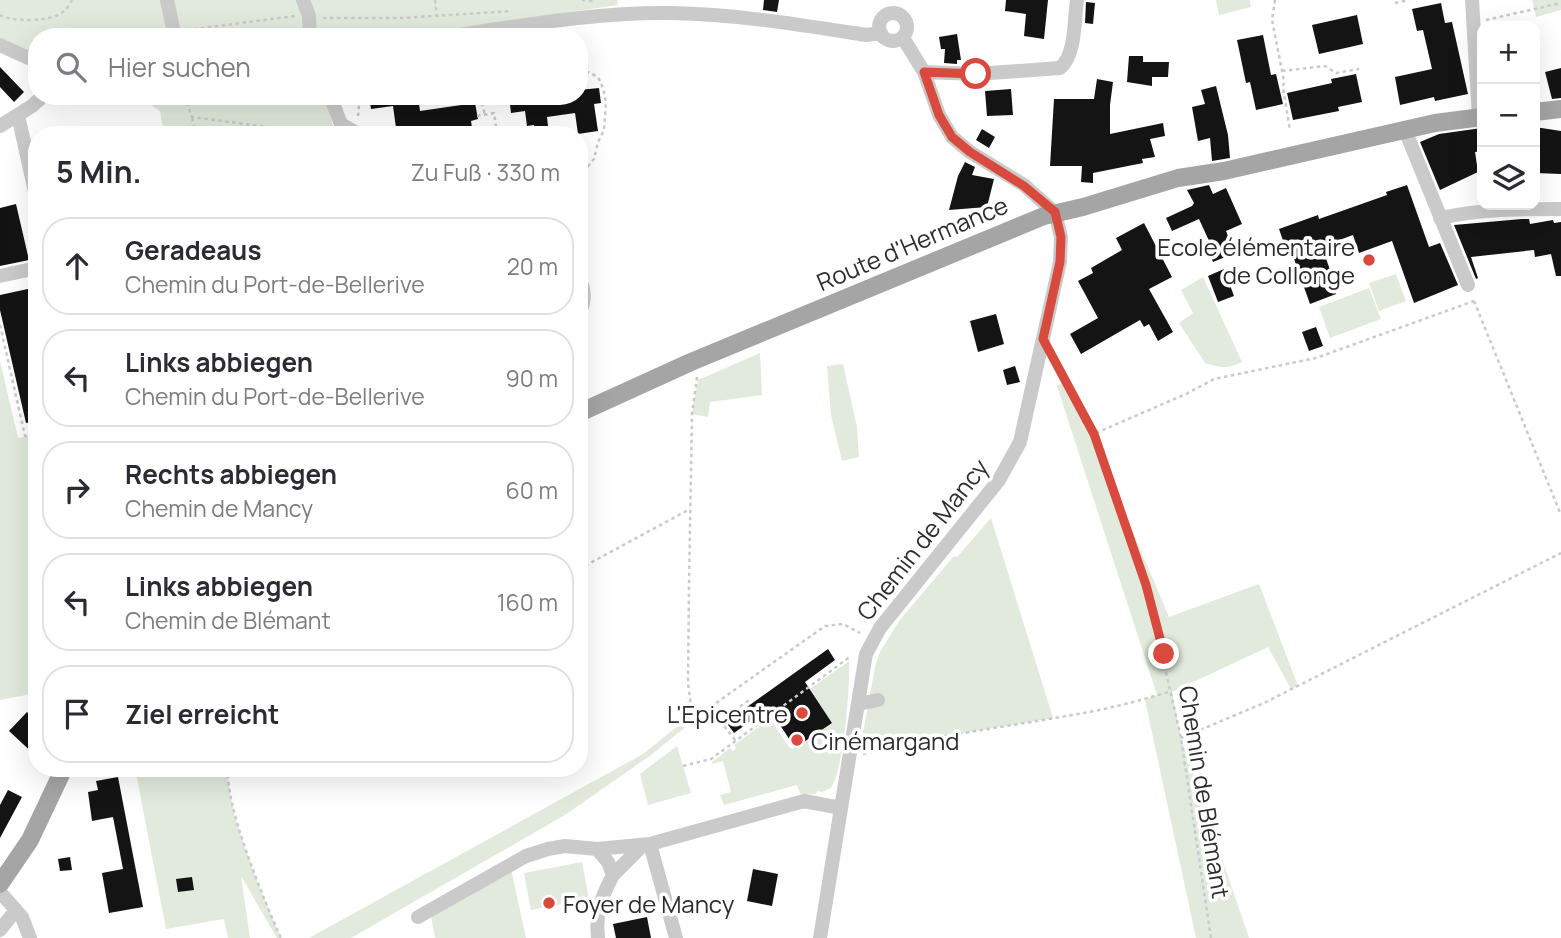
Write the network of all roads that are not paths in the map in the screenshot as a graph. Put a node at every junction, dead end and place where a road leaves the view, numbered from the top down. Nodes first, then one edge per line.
1 (167, 0) edge
2 (303, 0) edge
3 (1077, 0) edge
4 (1472, 0) edge
5 (891, 6) edge
6 (173, 28) edge
7 (310, 28) edge
8 (509, 28) edge
9 (881, 33) junction
10 (903, 38) junction
11 (0, 45) edge
12 (28, 58) edge
13 (924, 72) junction
14 (1478, 84) edge
15 (33, 105) edge
16 (334, 105) edge
17 (1561, 109) edge
18 (1540, 111) edge
19 (18, 115) junction
20 (1477, 118) edge
21 (0, 126) edge
22 (345, 126) edge
23 (1405, 130) junction
24 (28, 160) edge
25 (1561, 209) edge
26 (1055, 212) junction
27 (1440, 218) junction
28 (28, 270) edge
29 (0, 276) edge
30 (1468, 285) road end
31 (588, 409) edge
32 (878, 700) dead end
33 (858, 704) junction
34 (60, 777) edge
35 (841, 808) junction
36 (646, 844) junction
37 (597, 849) junction
38 (613, 875) junction
39 (0, 884) edge
40 (0, 892) edge
41 (16, 910) junction
42 (418, 917) dead end
43 (0, 930) edge
44 (598, 937) edge
45 (30, 938) edge
46 (676, 938) edge
47 (820, 938) edge

1 - 6 street
2 - 7 street
3 - 13 street
4 - 14 street
5 - 9 street
5 - 10 street
8 - 9 street
9 - 10 street
10 - 13 street
11 - 12 street
13 - 26 street
15 - 19 street
16 - 22 street
17 - 18 main road
19 - 21 street
19 - 24 street
20 - 23 main road, Route d'Hermance
23 - 26 main road, Route d'Hermance
23 - 27 street
25 - 27 street
26 - 31 main road, Route d'Hermance
26 - 33 street, Chemin de Mancy
27 - 30 street
28 - 29 street
32 - 33 street
33 - 35 street, Chemin de Mancy
34 - 39 main road
35 - 36 street
35 - 47 street, Chemin de Mancy
36 - 37 street
36 - 38 street
36 - 46 street
37 - 38 street
37 - 42 street
38 - 44 street
40 - 41 street
41 - 43 street
41 - 45 street

